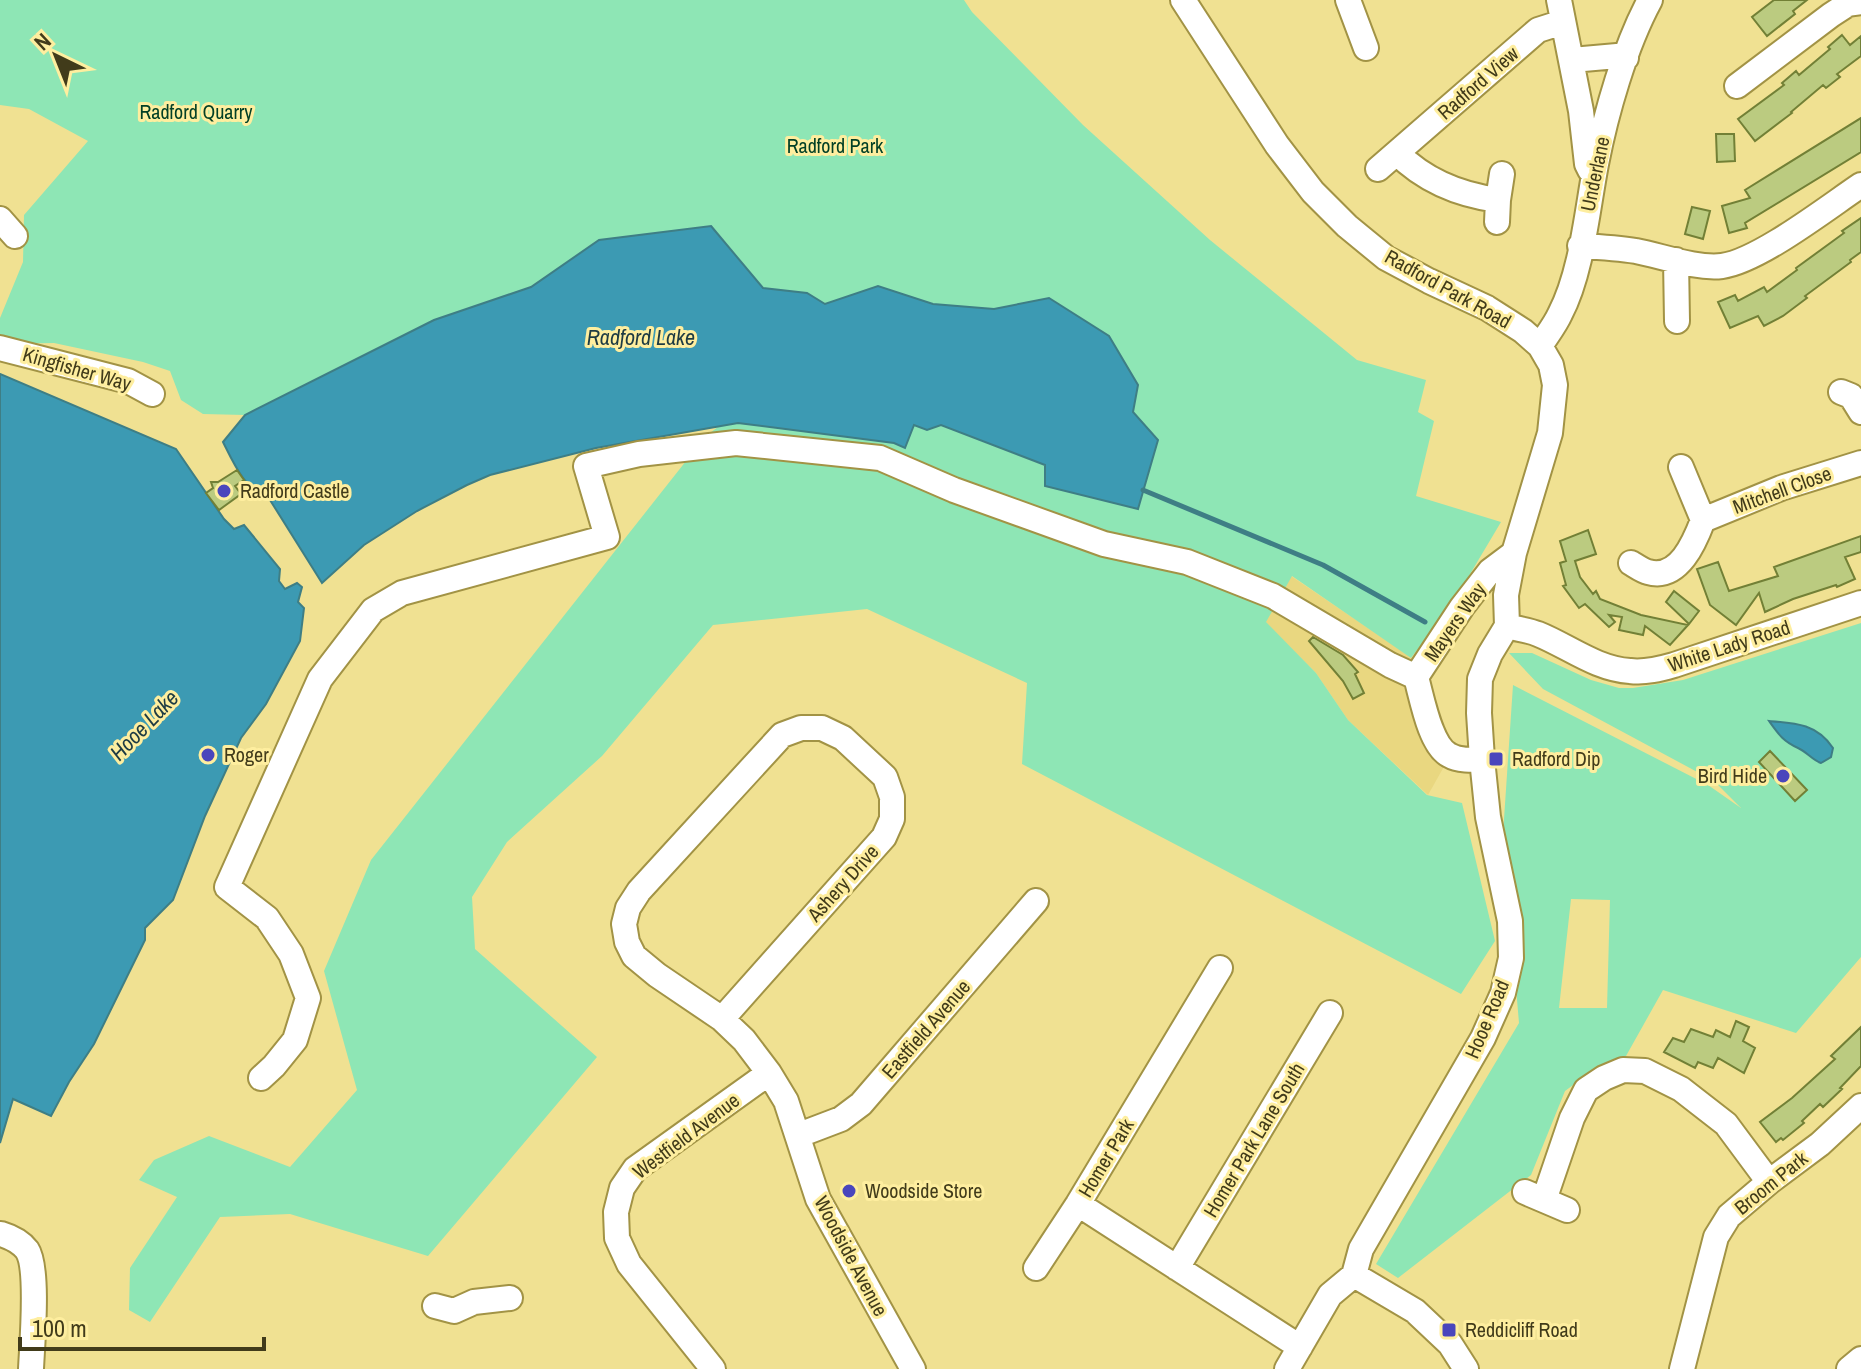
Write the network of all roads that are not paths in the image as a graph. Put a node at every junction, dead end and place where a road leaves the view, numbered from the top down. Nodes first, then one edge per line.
1 (1183, 0) edge
2 (1348, 0) edge
3 (1650, 0) edge
4 (1861, 2) edge
5 (1561, 11) edge
6 (1366, 48) dead end
7 (1626, 58) junction
8 (1572, 60) junction
9 (1737, 86) dead end
10 (1397, 153) junction
11 (1378, 169) dead end
12 (1502, 174) dead end
13 (1594, 177) junction
14 (1861, 185) edge
15 (1580, 246) junction
16 (1676, 260) junction
17 (1677, 321) dead end
18 (1540, 346) junction
19 (0, 348) edge
20 (1841, 392) dead end
21 (152, 394) dead end
22 (1861, 412) edge
23 (1861, 463) edge
24 (1681, 467) dead end
25 (1703, 520) junction
26 (1514, 553) junction
27 (1631, 563) dead end
28 (1861, 603) edge
29 (1507, 626) junction
30 (1416, 677) junction
31 (1482, 759) junction
32 (1036, 901) dead end
33 (1220, 968) dead end
34 (1330, 1013) dead end
35 (722, 1019) junction
36 (769, 1073) junction
37 (261, 1078) dead end
38 (1861, 1106) edge
39 (799, 1135) junction
40 (1769, 1182) junction
41 (1078, 1204) junction
42 (1567, 1210) dead end
43 (1, 1234) edge
44 (1036, 1268) dead end
45 (1177, 1268) junction
46 (1354, 1275) junction
47 (510, 1298) dead end
48 (435, 1306) dead end
49 (1300, 1347) junction
50 (1861, 1359) edge
51 (31, 1369) edge
52 (713, 1369) edge
53 (913, 1369) edge
54 (1287, 1369) edge
55 (1466, 1369) edge
56 (1682, 1369) edge
57 (1849, 1369) edge

1 - 18 street, Radford Park Road
2 - 6 street
3 - 7 street, Underlane
4 - 9 street
5 - 8 street
5 - 10 street, Radford View
7 - 8 street
7 - 13 street, Underlane
8 - 13 street
10 - 11 street, Radford View
10 - 12 street
13 - 15 street, Underlane
14 - 16 street
15 - 16 street
15 - 18 street, Underlane
16 - 17 street
18 - 26 street
19 - 21 street, Kingfisher Way
20 - 22 street
23 - 25 street, Mitchell Close
24 - 25 street
25 - 27 street
26 - 29 street
26 - 30 street, Mayers Way
28 - 29 street, White Lady Road
29 - 31 street, Hooe Road
30 - 31 street, Mayers Way
30 - 37 street
31 - 46 street, Hooe Road
32 - 39 street, Eastfield Avenue
33 - 41 street, Homer Park
34 - 45 street, Homer Park Lane South
35 - 35 street, Ashery Drive
35 - 36 street, Woodside Avenue
36 - 39 street, Woodside Avenue
36 - 52 street, Westfield Avenue
38 - 40 street, Broom Park
39 - 53 street, Woodside Avenue
40 - 42 street
40 - 56 street, Broom Park
41 - 44 street
41 - 45 street, Homer Park
43 - 51 street
45 - 49 street, Homer Park
46 - 49 street, Hooe Road
46 - 55 street
47 - 48 street
49 - 54 street, Hooe Road
50 - 57 street

